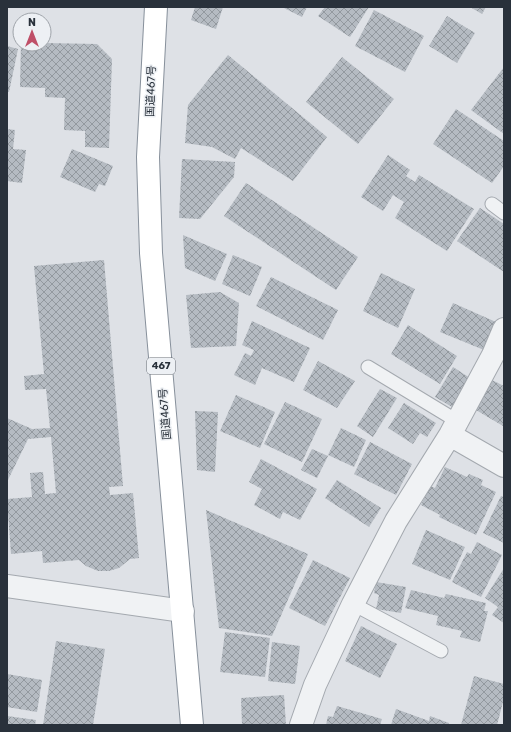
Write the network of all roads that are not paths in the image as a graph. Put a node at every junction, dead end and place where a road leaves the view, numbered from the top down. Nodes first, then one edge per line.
1 (156, 7) edge
2 (492, 204) dead end
3 (504, 213) edge
4 (504, 329) edge
5 (368, 367) dead end
6 (454, 428) junction
7 (504, 466) edge
8 (7, 586) edge
9 (353, 604) junction
10 (183, 611) junction
11 (441, 651) dead end
12 (192, 725) edge
13 (301, 725) edge

1 - 10 highway, 国道467号 / 467
2 - 3 lane
4 - 6 street
5 - 6 lane
6 - 7 street
6 - 9 street
8 - 10 street
9 - 11 lane
9 - 13 street
10 - 12 highway, 国道467号 / 467

